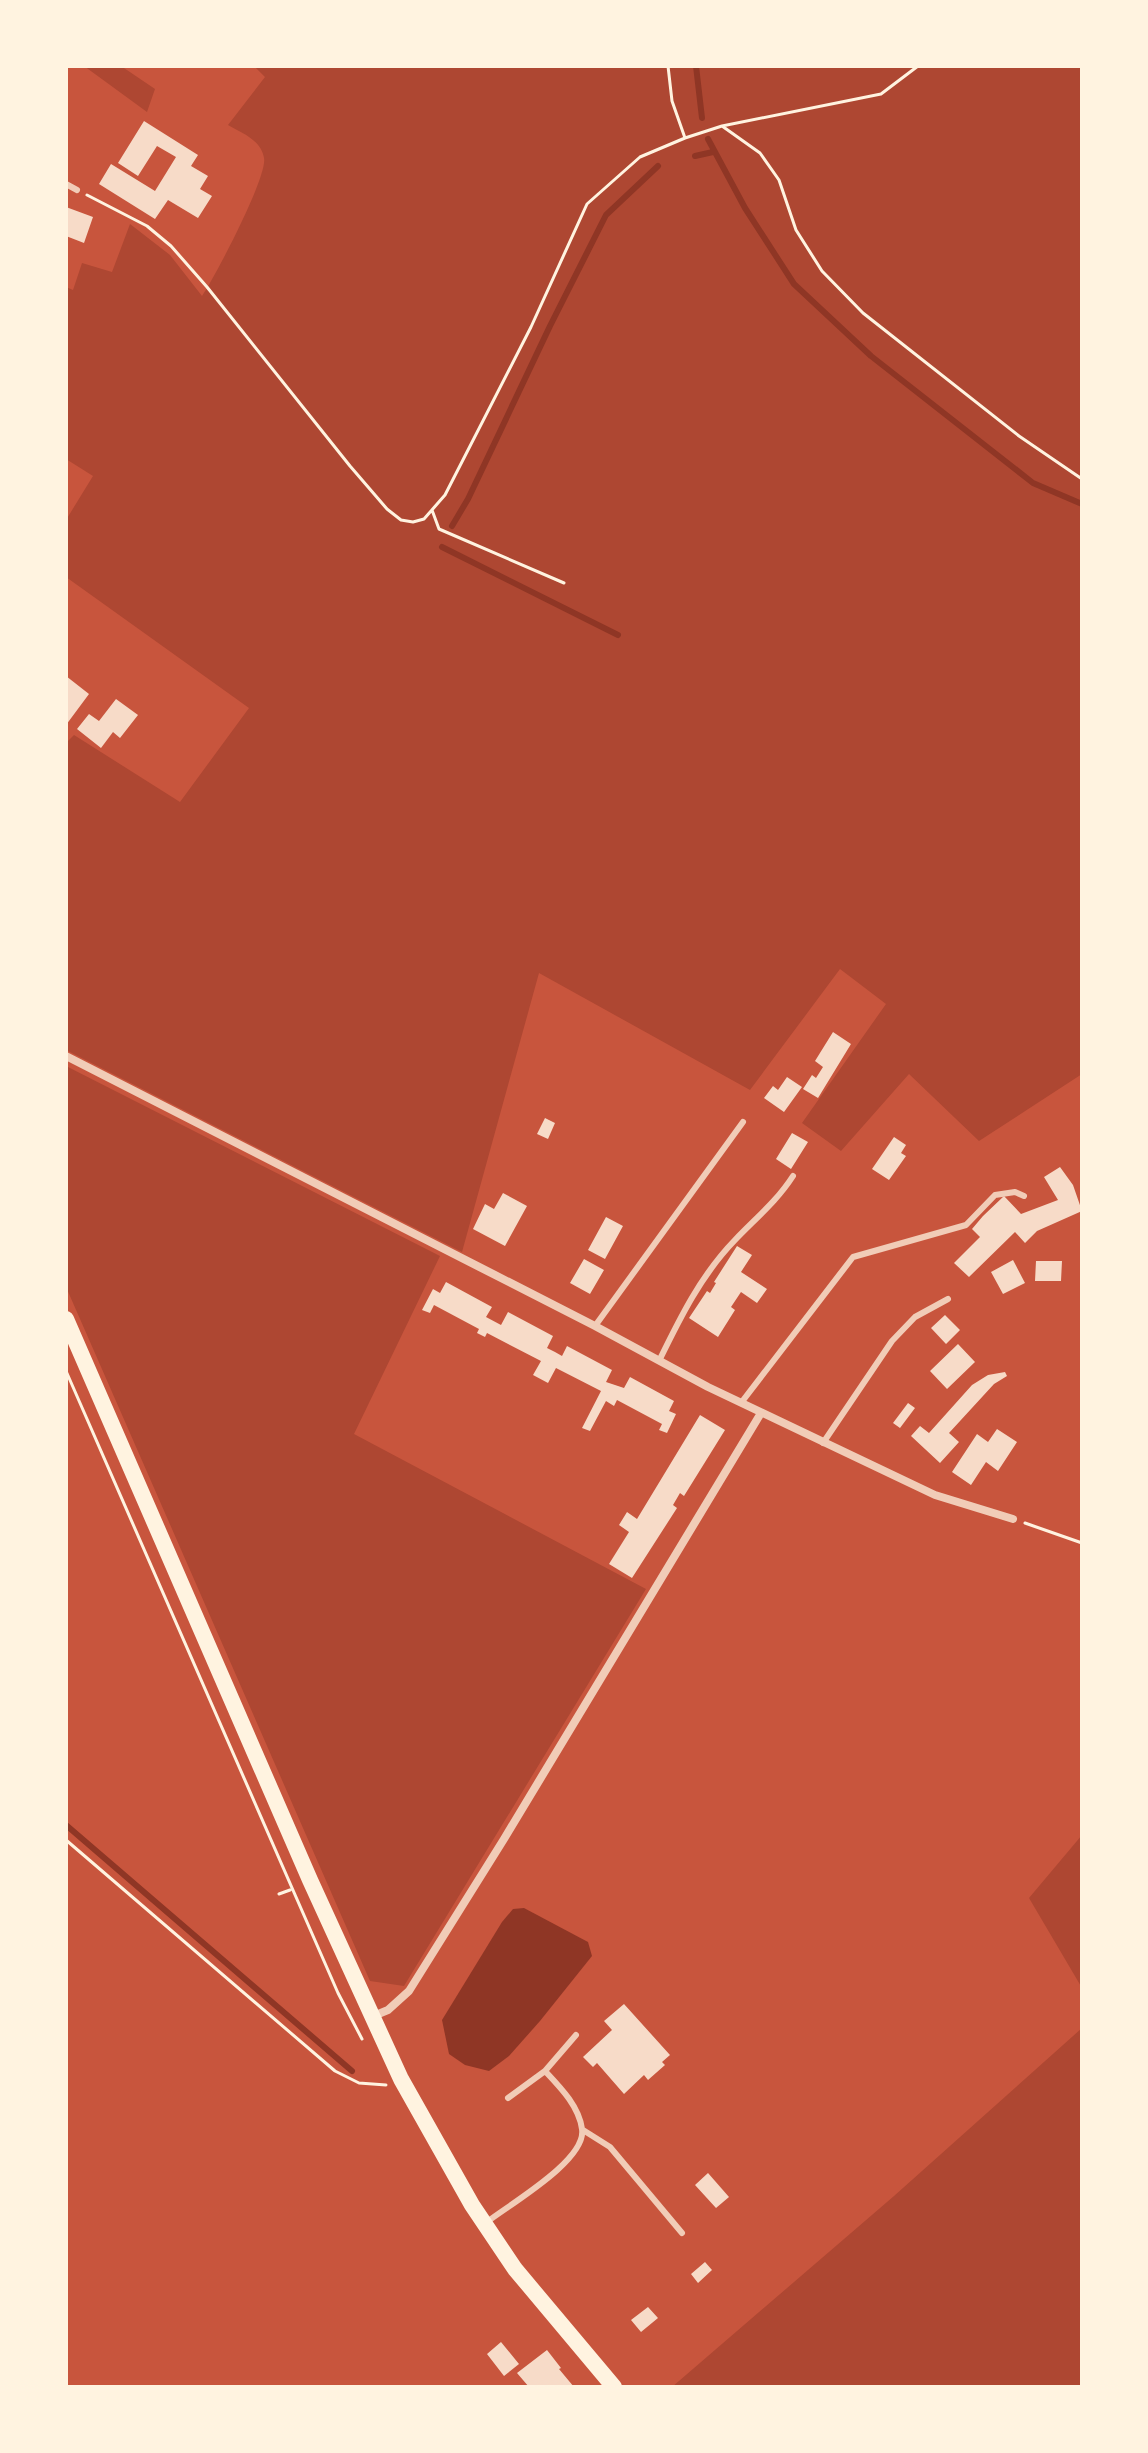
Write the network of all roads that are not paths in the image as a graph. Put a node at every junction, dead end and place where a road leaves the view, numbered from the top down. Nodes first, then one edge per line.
1 (66, 184) edge
2 (77, 190) road end
3 (66, 1056) edge
4 (743, 1122) dead end
5 (793, 1176) dead end
6 (1024, 1196) dead end
7 (948, 1299) dead end
8 (66, 1319) edge
9 (595, 1326) junction
10 (659, 1361) junction
11 (741, 1403) junction
12 (761, 1413) junction
13 (823, 1443) junction
14 (1013, 1519) road end
15 (371, 2018) junction
16 (576, 2035) dead end
17 (545, 2071) junction
18 (508, 2098) dead end
19 (583, 2130) junction
20 (484, 2225) junction
21 (682, 2233) dead end
22 (614, 2387) edge

1 - 2 lane
3 - 9 street
4 - 9 lane
5 - 10 lane
6 - 11 lane
7 - 13 lane
8 - 15 main road
9 - 10 street
10 - 11 street
11 - 12 street
12 - 13 street
12 - 15 street
13 - 14 street
15 - 20 main road
16 - 17 lane
17 - 18 lane
17 - 19 lane
19 - 20 lane
19 - 21 lane
20 - 22 main road

